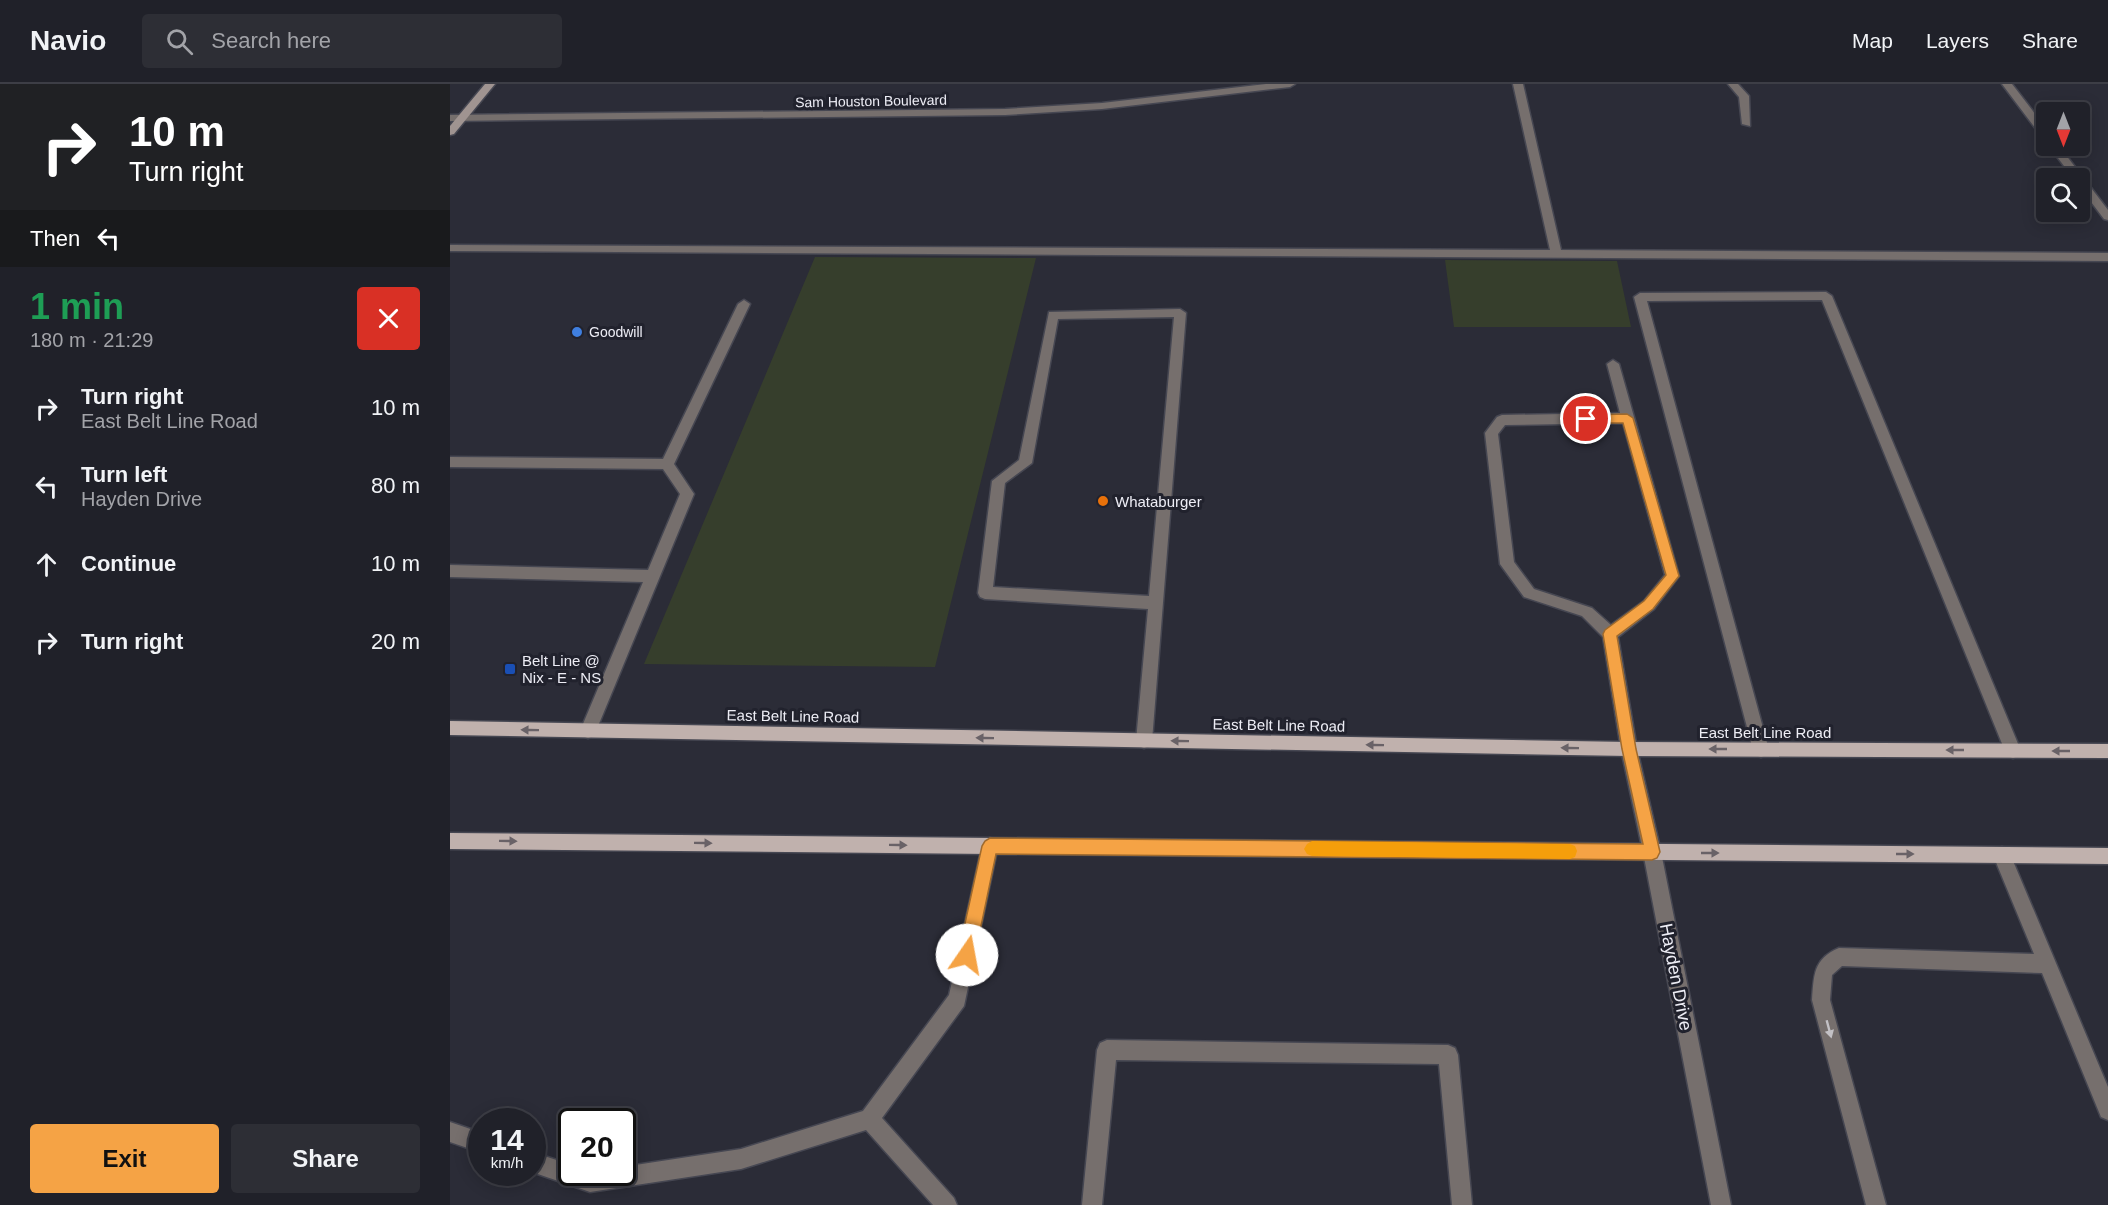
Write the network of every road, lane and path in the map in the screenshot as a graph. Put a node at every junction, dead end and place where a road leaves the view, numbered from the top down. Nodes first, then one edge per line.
1 (490, 84) edge
2 (1290, 84) edge
3 (1518, 84) edge
4 (1733, 84) edge
5 (2007, 84) edge
6 (450, 118) edge
7 (461, 118) junction
8 (2036, 122) edge
9 (1747, 124) dead end
10 (450, 132) edge
11 (2062, 156) edge
12 (2108, 217) edge
13 (450, 248) edge
14 (1556, 253) junction
15 (2108, 257) edge
16 (744, 304) dead end
17 (1613, 364) dead end
18 (1627, 418) junction
19 (450, 462) edge
20 (667, 464) junction
21 (450, 571) edge
22 (654, 576) junction
23 (1157, 603) junction
24 (1610, 634) junction
25 (450, 728) edge
26 (588, 731) junction
27 (1144, 741) junction
28 (1629, 749) junction
29 (1761, 750) junction
30 (2013, 750) junction
31 (2108, 751) edge
32 (450, 841) edge
33 (990, 846) junction
34 (1652, 852) junction
35 (2002, 855) junction
36 (2108, 856) edge
37 (2048, 964) junction
38 (2108, 1110) edge
39 (869, 1119) junction
40 (450, 1132) edge
41 (468, 1138) edge
42 (546, 1167) edge
43 (947, 1205) edge
44 (1092, 1205) edge
45 (1462, 1205) edge
46 (1721, 1205) edge
47 (1876, 1205) edge

1 - 7 street
2 - 7 street, Sam Houston Boulevard
3 - 14 street
4 - 9 street
5 - 8 street
6 - 7 street, Sam Houston Boulevard
7 - 10 street
11 - 12 street
13 - 14 street
14 - 15 street
16 - 20 street
17 - 18 street
18 - 24 street
18 - 24 street
19 - 20 street
20 - 22 street
21 - 22 street
22 - 26 street
23 - 23 street
23 - 27 street
24 - 28 street, Hayden Drive
26 -> 25 main road, East Belt Line Road
27 -> 26 main road, East Belt Line Road
28 -> 27 main road, East Belt Line Road
29 -> 28 main road, East Belt Line Road
28 - 34 street, Hayden Drive
30 -> 29 main road, East Belt Line Road
29 - 30 street
31 -> 30 main road, East Belt Line Road
32 -> 33 main road
33 - 34 main road
33 - 39 street
34 -> 35 main road
34 - 46 street, Hayden Drive
35 - 36 main road
35 - 37 street
37 - 38 street
37 -> 47 street
39 - 42 street
39 - 43 street
40 - 41 street
44 - 45 street

